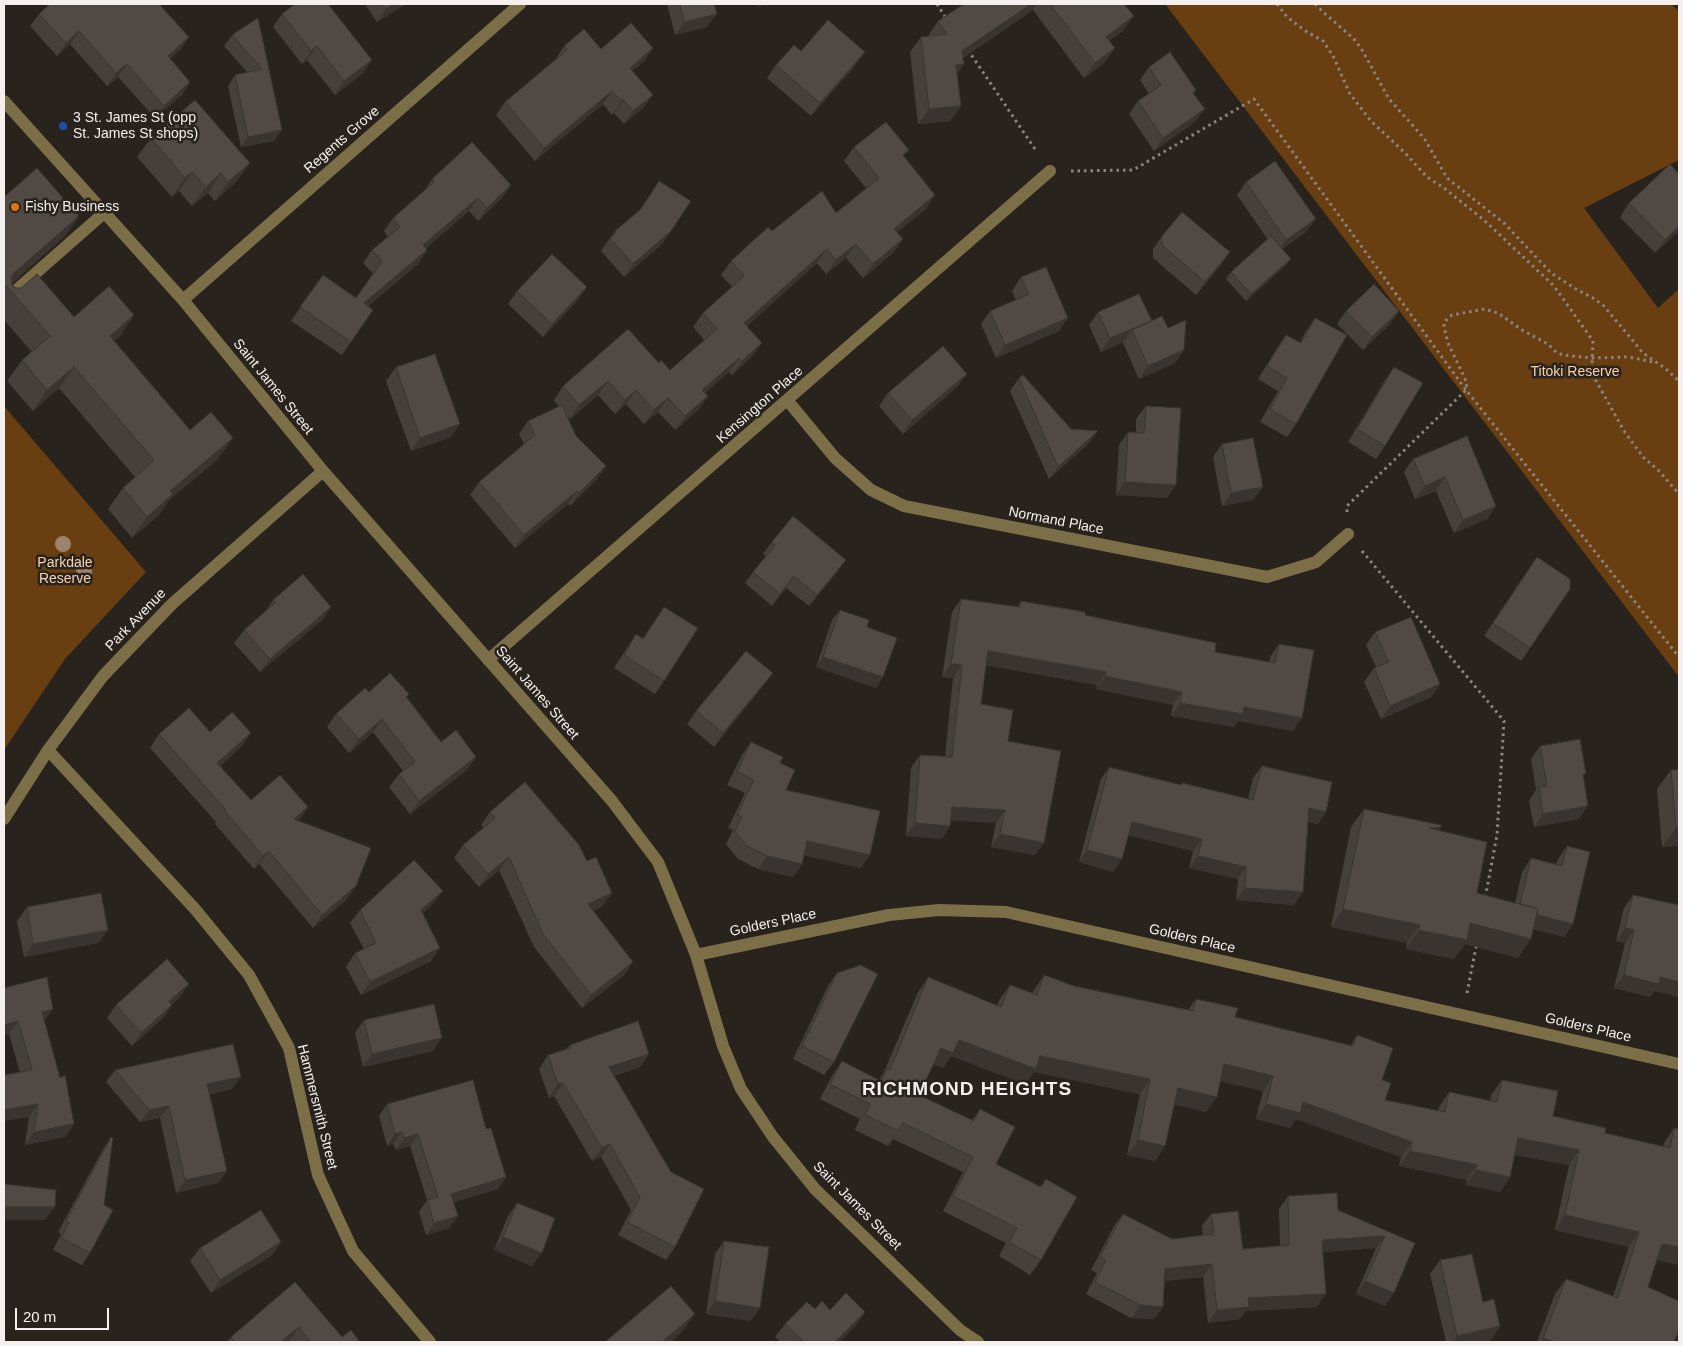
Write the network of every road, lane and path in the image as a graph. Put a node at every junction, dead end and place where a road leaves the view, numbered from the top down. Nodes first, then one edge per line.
1 (520, 4) edge
2 (937, 4) edge
3 (1277, 4) edge
4 (1316, 4) edge
5 (953, 28) edge
6 (964, 44) edge
7 (4, 101) edge
8 (1050, 171) junction
9 (104, 214) junction
10 (183, 300) junction
11 (4, 301) edge
12 (1592, 358) junction
13 (1654, 362) junction
14 (1679, 381) edge
15 (1466, 390) junction
16 (788, 400) junction
17 (323, 471) junction
18 (1679, 494) edge
19 (1348, 534) junction
20 (1679, 657) edge
21 (488, 660) junction
22 (48, 750) junction
23 (4, 819) edge
24 (1485, 901) edge
25 (1477, 940) edge
26 (696, 955) junction
27 (1463, 1016) junction
28 (1679, 1064) edge
29 (430, 1342) edge
30 (978, 1342) edge

1 - 10 street, Regents Grove
2 - 5 path
3 - 12 path
4 - 13 path
6 - 8 path
7 - 9 street, Saint James Street
8 - 15 path
8 - 16 street, Kensington Place
9 - 10 street, Saint James Street
9 - 11 street
10 - 17 street, Saint James Street
12 - 13 path
12 - 15 path
12 - 18 path
13 - 14 path
15 - 19 path
15 - 20 path
16 - 19 street, Normand Place
16 - 21 street, Kensington Place
17 - 21 street, Saint James Street
17 - 22 street, Park Avenue
19 - 24 path
21 - 26 street, Saint James Street
22 - 23 street, Park Avenue
22 - 29 street, Hammersmith Street
25 - 27 path
26 - 27 street, Golders Place
26 - 30 street, Saint James Street
27 - 28 street, Golders Place

